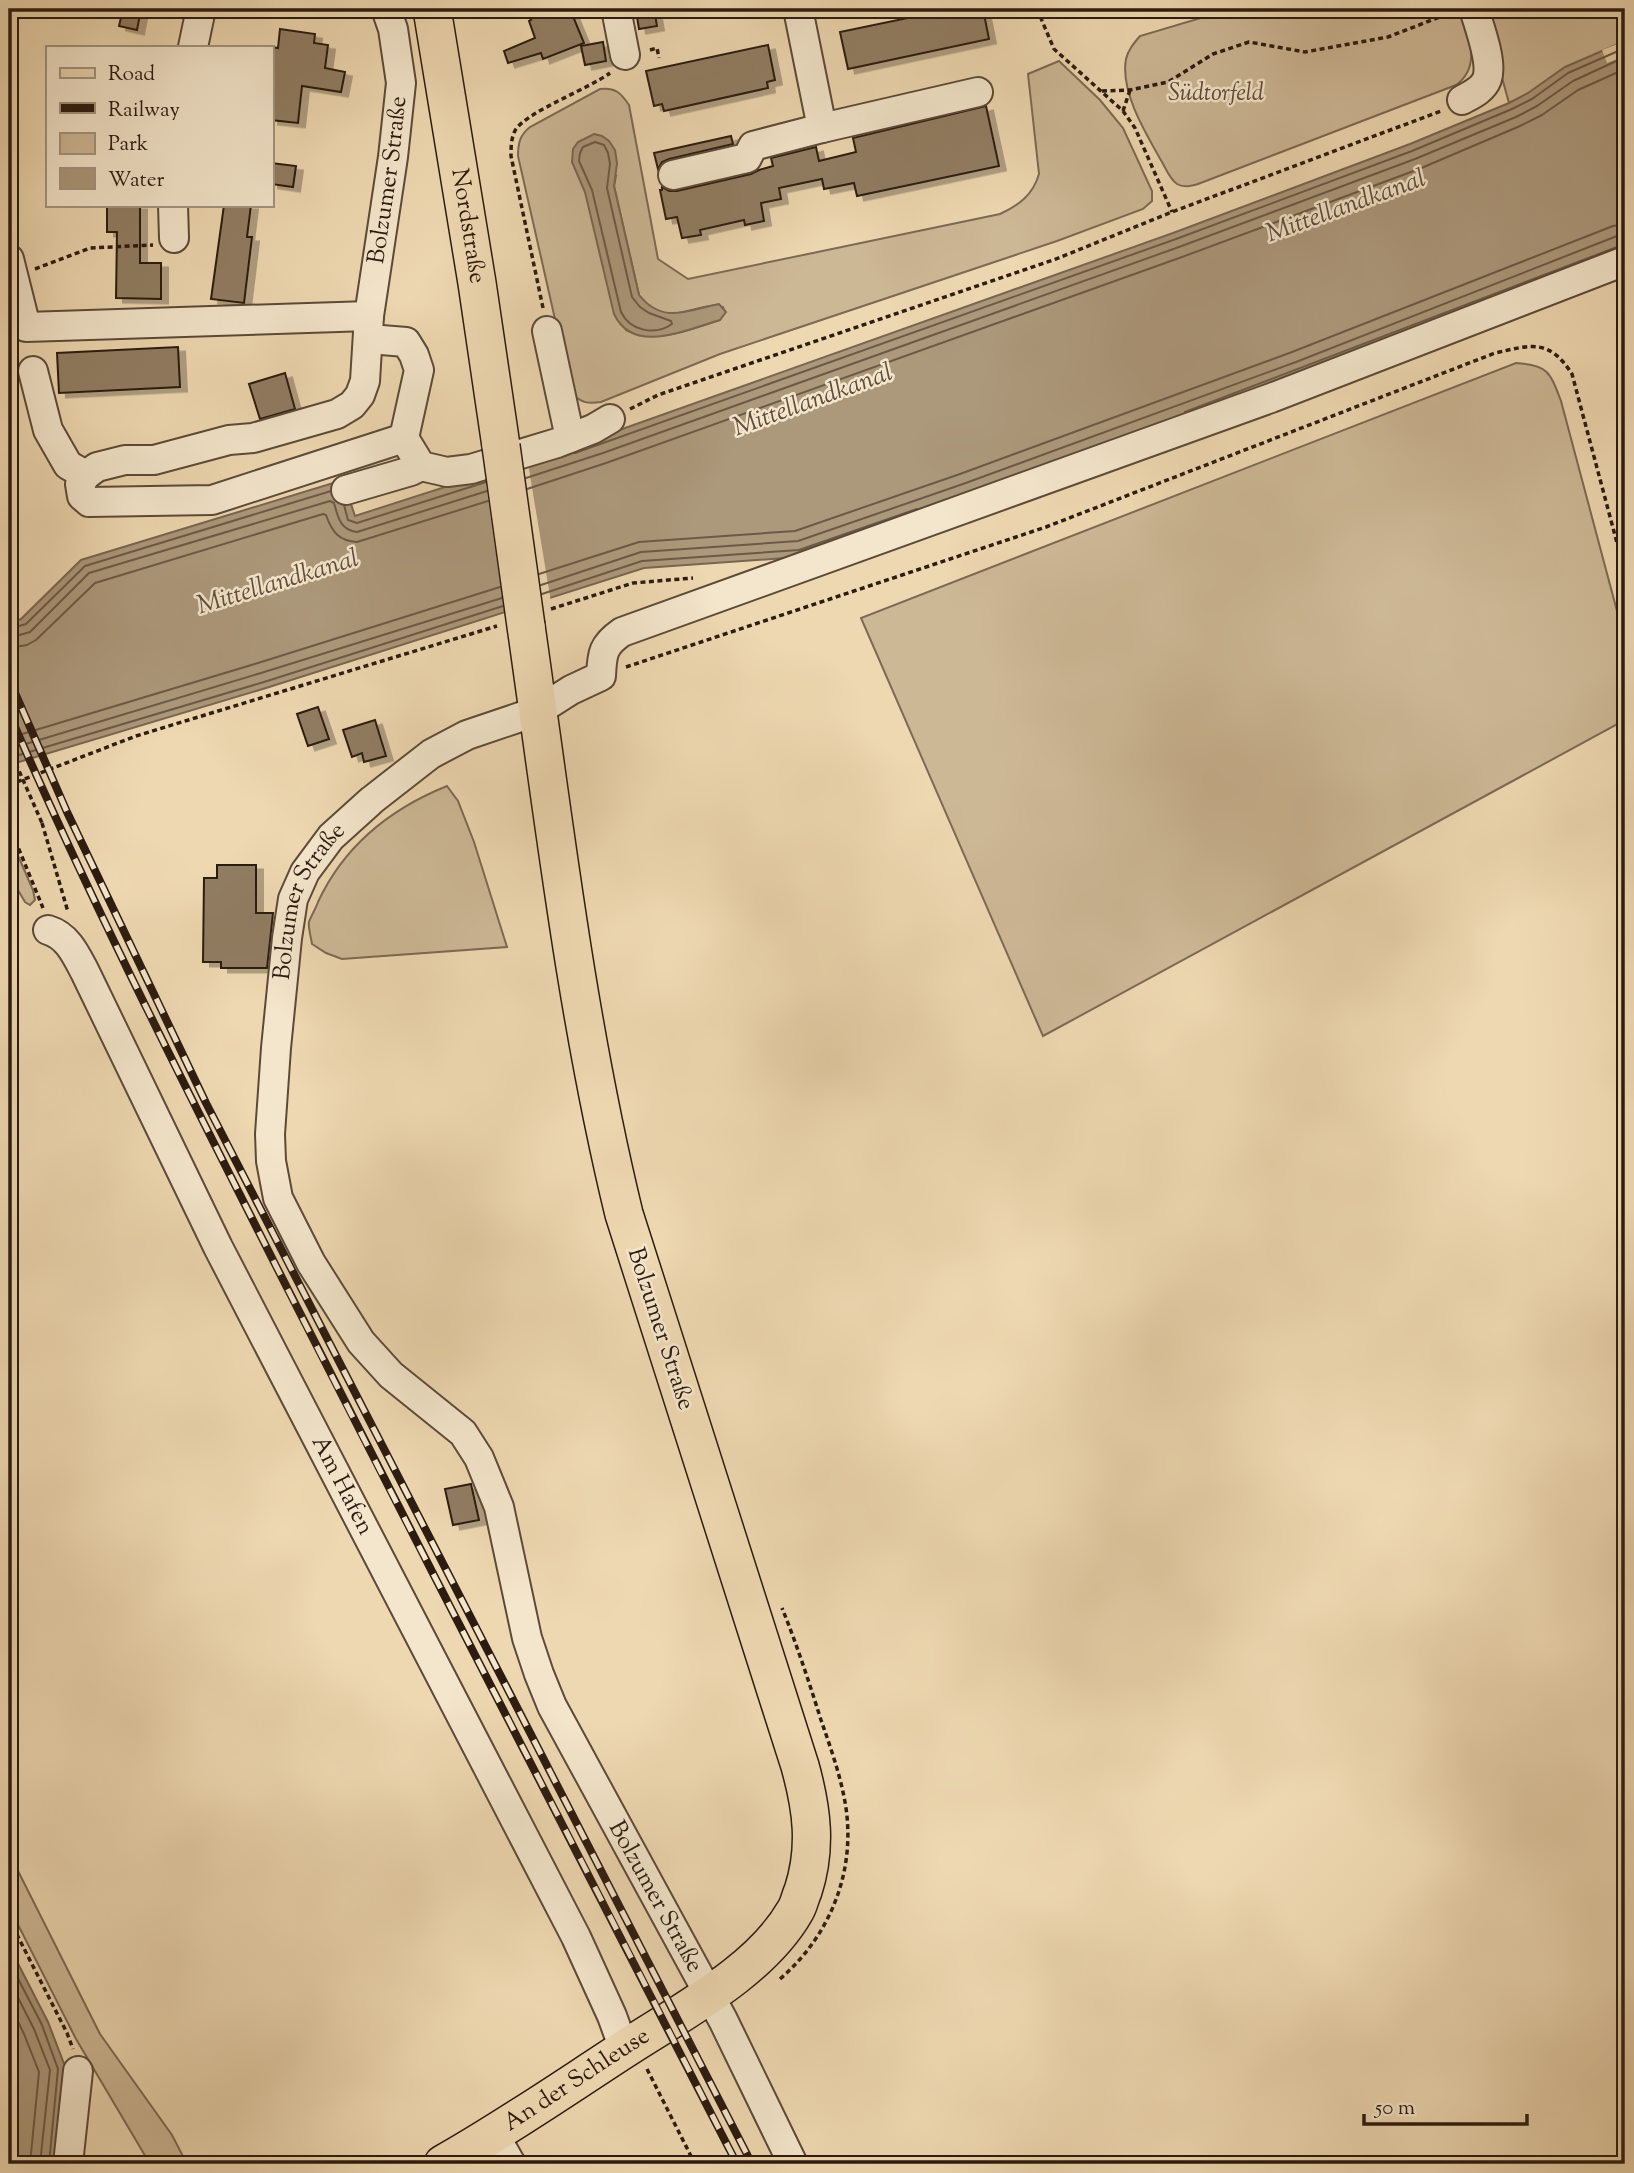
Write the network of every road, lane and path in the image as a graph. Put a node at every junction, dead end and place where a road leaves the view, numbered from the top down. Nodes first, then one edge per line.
1 (201, 9) edge
2 (386, 9) edge
3 (432, 9) edge
4 (616, 9) edge
5 (798, 9) edge
6 (1037, 9) edge
7 (1462, 11) edge
8 (193, 46) edge
9 (637, 52) junction
10 (659, 58) dead end
11 (1130, 90) junction
12 (1102, 91) junction
13 (978, 92) dead end
14 (1462, 100) joint
15 (1123, 111) junction
16 (822, 128) junction
17 (673, 175) dead end
18 (173, 206) edge
19 (1172, 212) junction
20 (174, 238) joint
21 (1625, 261) edge
22 (11, 268) edge
23 (547, 331) joint
24 (369, 333) junction
25 (33, 371) dead end
26 (610, 419) joint
27 (404, 438) junction
28 (570, 438) junction
29 (501, 446) joint
30 (421, 466) junction
31 (86, 475) junction
32 (346, 490) dead end
33 (1625, 573) edge
34 (698, 578) dead end
35 (526, 620) junction
36 (601, 676) junction
37 (538, 711) junction
38 (9, 748) edge
39 (9, 785) edge
40 (9, 825) edge
41 (58, 937) junction
42 (9, 1919) edge
43 (709, 1994) junction
44 (629, 2046) junction
45 (78, 2071) joint
46 (503, 2149) edge
47 (68, 2164) edge
48 (443, 2164) edge
49 (695, 2164) edge
50 (793, 2164) edge

1 - 8 street
2 - 24 street, Bolzumer Straße
3 - 29 main road, Nordstraße
4 - 9 street
5 - 16 street
6 - 12 path
7 - 11 path
7 - 14 street
9 - 10 path
9 - 23 path
11 - 12 path
11 - 15 path
12 - 15 path
13 - 16 street
14 - 19 path
15 - 19 path
16 - 17 street
18 - 20 street
19 - 26 path
20 - 22 path
21 - 36 street
22 - 24 street
23 - 28 street
24 - 27 street
24 - 31 street, Bolzumer Straße
25 - 31 street
26 - 28 street
27 - 30 street
27 - 31 street
28 - 30 street
29 - 35 main road, Bolzumer Straße, bridge
30 - 32 street
33 - 36 path
34 - 35 path
35 - 37 main road, Bolzumer Straße
35 - 39 path
36 - 37 street
37 - 43 main road, Bolzumer Straße
37 - 43 street, Bolzumer Straße
38 - 41 path, bridge
40 - 41 path
41 - 44 street, Am Hafen
42 - 45 path
43 - 44 main road, An der Schleuse
43 - 50 street
44 - 46 main road, An der Schleuse
44 - 49 path
45 - 47 street
46 - 48 main road, An der Schleuse

